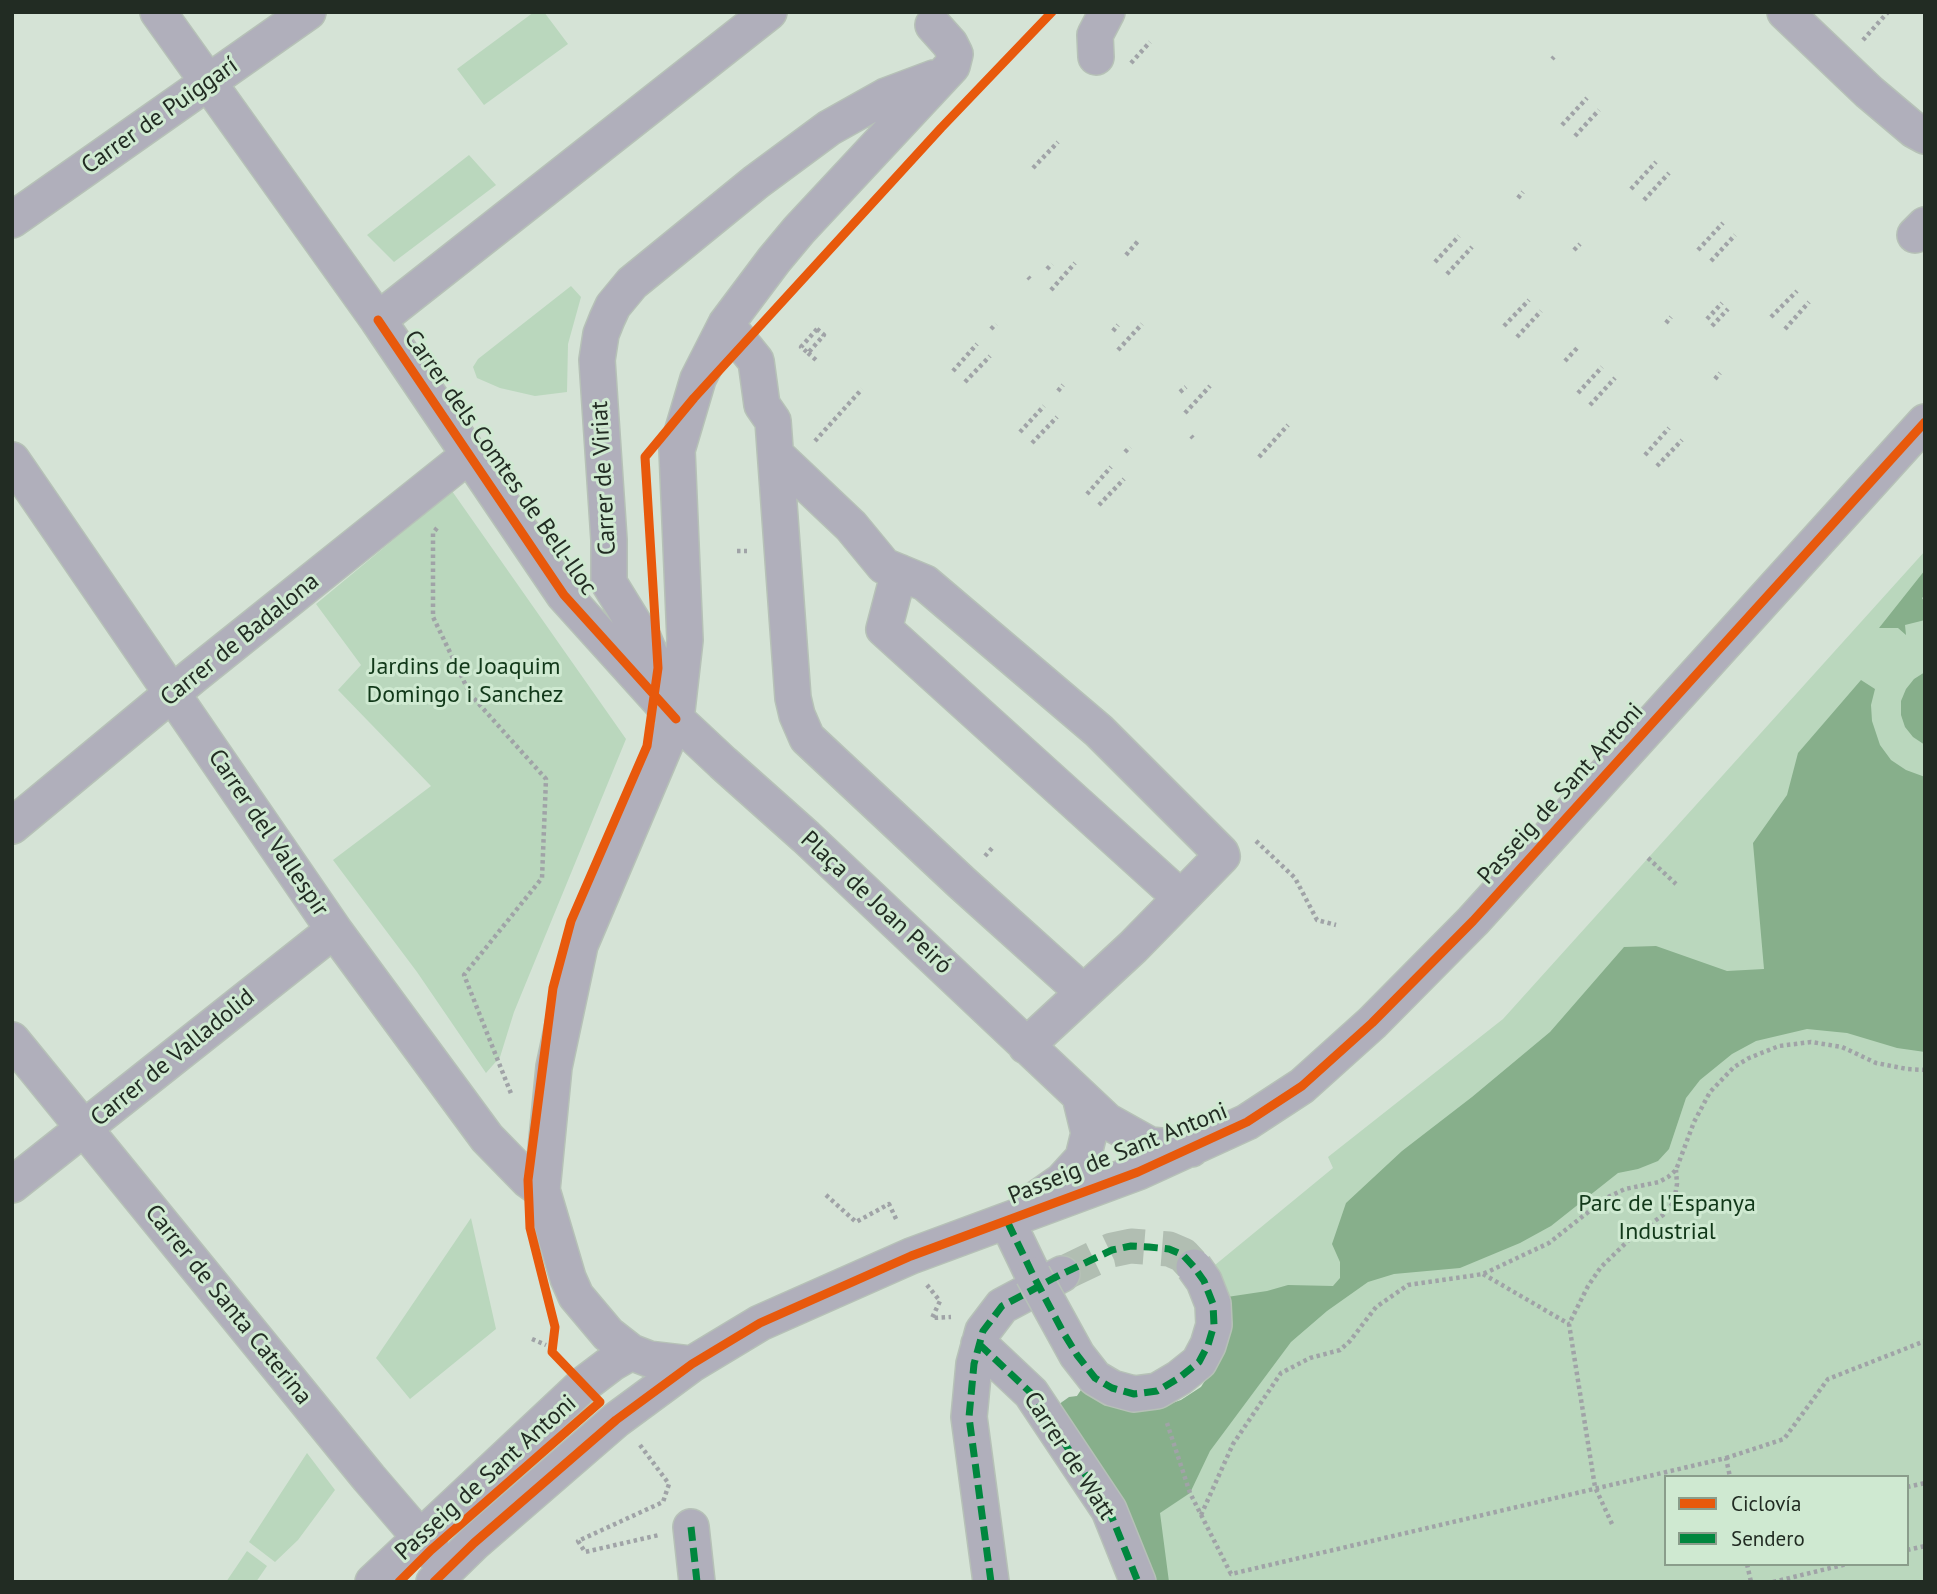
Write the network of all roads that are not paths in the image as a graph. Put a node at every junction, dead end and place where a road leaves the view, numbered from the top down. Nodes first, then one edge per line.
1 (158, 12) edge
2 (308, 12) edge
3 (769, 12) edge
4 (1107, 12) edge
5 (1785, 12) edge
6 (933, 25) dead end
7 (1110, 63) road end
8 (947, 71) junction
9 (208, 83) junction
10 (1925, 136) edge
11 (12, 220) edge
12 (378, 320) junction
13 (726, 324) junction
14 (1925, 422) edge
15 (469, 455) junction
16 (776, 455) junction
17 (12, 460) edge
18 (25, 504) edge
19 (899, 572) junction
20 (173, 694) junction
21 (676, 719) junction
22 (723, 763) joint
23 (12, 826) edge
24 (1181, 898) junction
25 (334, 930) junction
26 (1083, 992) junction
27 (12, 1040) edge
28 (1026, 1046) junction
29 (1080, 1096) junction
30 (1107, 1121) junction
31 (84, 1129) junction
32 (1191, 1149) junction
33 (1124, 1177) junction
34 (12, 1185) edge
35 (542, 1190) junction
36 (1007, 1221) junction
37 (1194, 1267) tunnel mouth
38 (1039, 1281) junction
39 (979, 1344) junction
40 (631, 1352) junction
41 (692, 1364) junction
42 (691, 1527) road end
43 (421, 1538) junction
44 (440, 1575) edge
45 (373, 1582) edge
46 (697, 1582) edge
47 (991, 1582) edge
48 (1138, 1582) edge

1 - 9 street, Carrer dels Comtes de Bell-lloc
2 - 9 street, Carrer de Puiggarí
3 - 12 street
4 - 7 street
5 - 10 street
6 - 8 street
8 - 13 street
8 - 21 street, Carrer de Viriat
9 - 11 street, Carrer de Puiggarí
9 - 12 street, Carrer dels Comtes de Bell-lloc
12 - 15 street, Carrer dels Comtes de Bell-lloc
13 - 16 street
13 - 21 street
14 - 32 street, Passeig de Sant Antoni
15 - 20 street, Carrer de Badalona
15 - 21 street, Carrer dels Comtes de Bell-lloc
16 - 19 street
16 - 26 street
17 - 18 street, Carrer del Vallespir
18 - 20 street, Carrer del Vallespir
19 - 24 street
19 - 24 street
20 - 23 street, Carrer de Badalona
20 - 25 street, Carrer del Vallespir
21 - 22 street, Carrer dels Comtes de Bell-lloc
21 - 35 street
22 - 28 street, Plaça de Joan Peiró
24 - 26 street
25 - 31 street, Carrer de Valladolid
25 - 35 street, Carrer del Vallespir
26 - 28 street
27 - 31 street, Carrer de Santa Caterina
28 - 29 street, Passeig de Sant Antoni
29 - 30 street, Passeig de Sant Antoni
29 - 36 street, Passeig de Sant Antoni
30 - 32 street, Passeig de Sant Antoni
30 - 33 street
31 - 34 street, Carrer de Valladolid
31 - 43 street, Carrer de Santa Caterina
32 - 33 street, Passeig de Sant Antoni
33 - 36 street, Passeig de Sant Antoni
35 - 40 street
36 - 38 street
36 - 41 street, Passeig de Sant Antoni
37 - 38 street, bridge
38 - 39 street
39 - 47 street
39 - 48 street, Carrer de Watt
40 - 41 street
40 - 43 street, Passeig de Sant Antoni
41 - 44 street, Passeig de Sant Antoni
42 - 46 street
43 - 44 street, Carrer de Santa Caterina
43 - 45 street, Passeig de Sant Antoni

